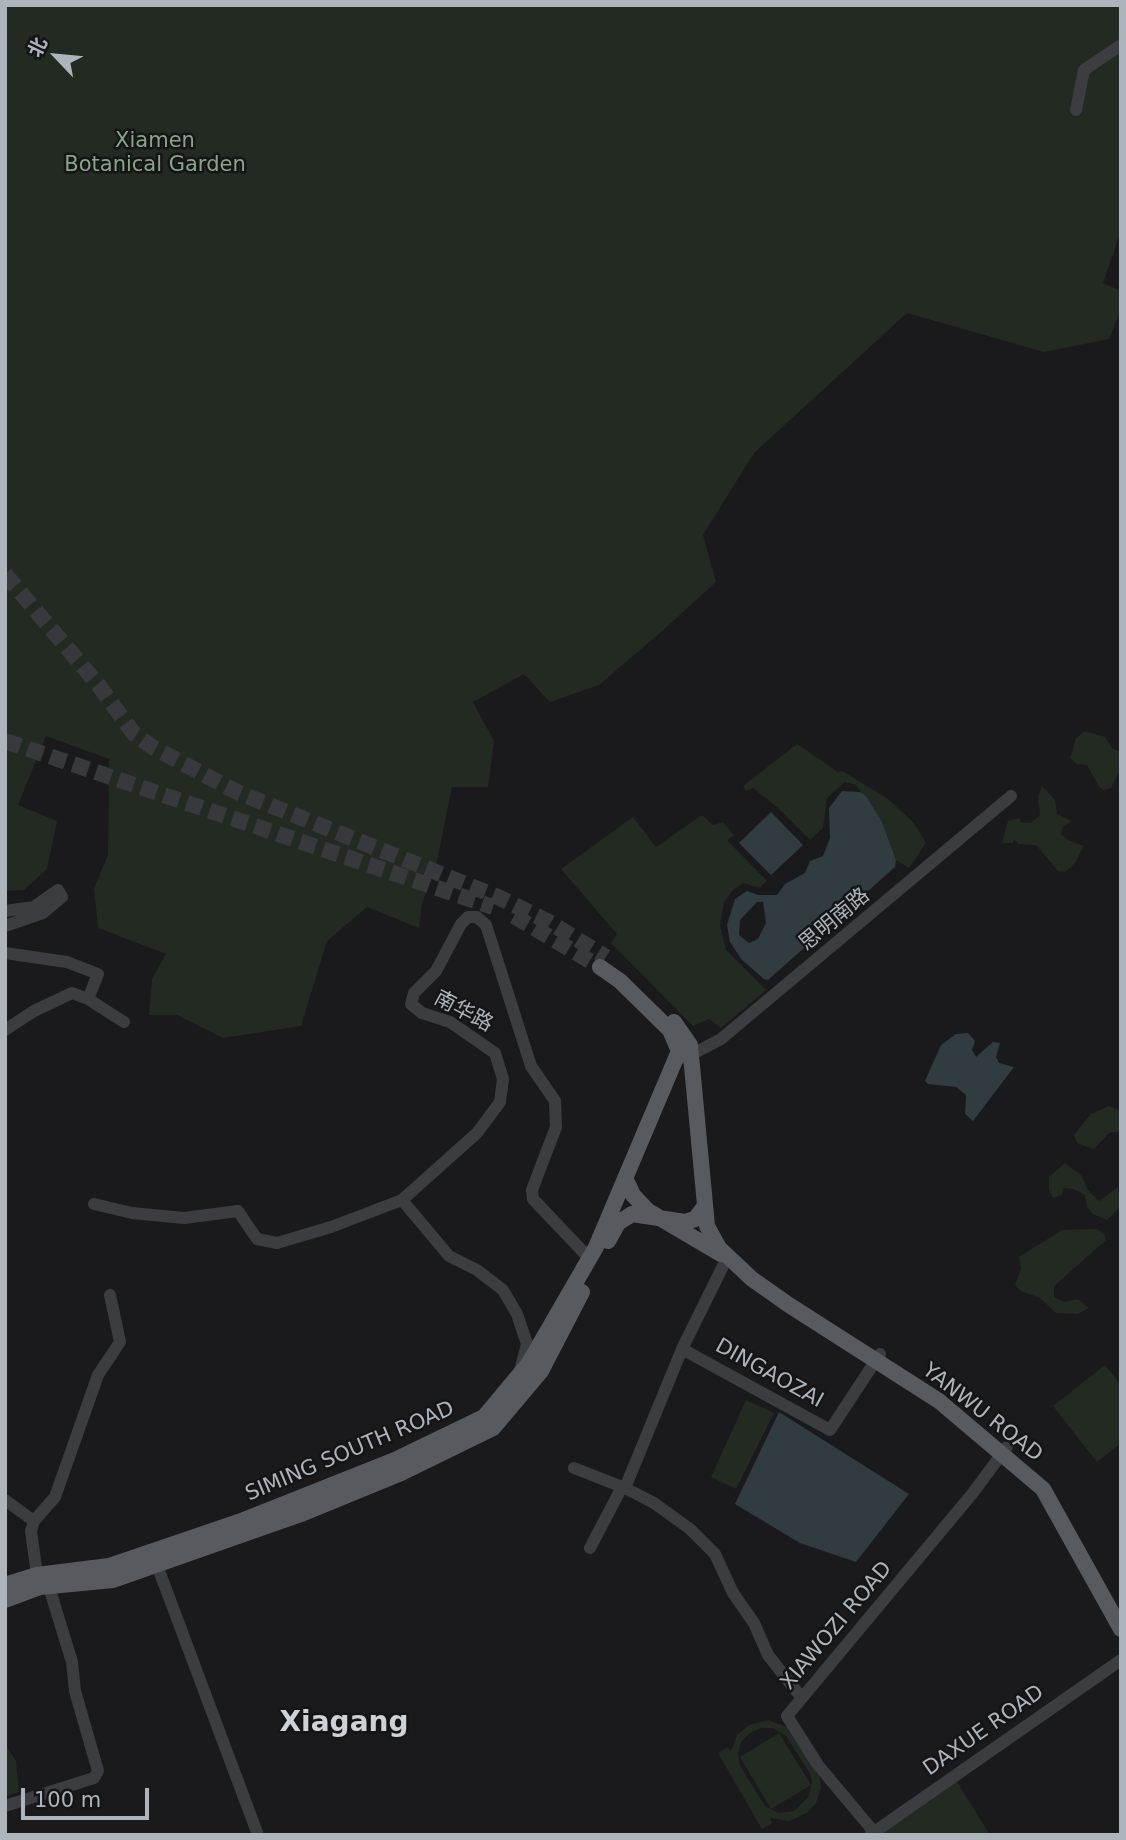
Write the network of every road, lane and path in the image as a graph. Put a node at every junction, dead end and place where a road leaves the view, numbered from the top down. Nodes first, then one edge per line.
1 (1121, 46) edge
2 (1076, 110) dead end
3 (1012, 796) dead end
4 (5, 912) edge
5 (5, 926) edge
6 (5, 953) edge
7 (88, 999) junction
8 (124, 1022) dead end
9 (5, 1030) edge
10 (691, 1055) junction
11 (675, 1063) junction
12 (662, 1092) junction
13 (695, 1098) junction
14 (625, 1178) junction
15 (402, 1200) junction
16 (94, 1204) dead end
17 (704, 1207) junction
18 (659, 1218) junction
19 (589, 1258) junction
20 (727, 1258) junction
21 (110, 1295) dead end
22 (682, 1349) junction
23 (878, 1357) junction
24 (518, 1377) junction
25 (1004, 1450) junction
26 (574, 1468) dead end
27 (623, 1488) junction
28 (5, 1500) edge
29 (34, 1521) junction
30 (590, 1548) dead end
31 (154, 1557) junction
32 (37, 1575) junction
33 (5, 1585) edge
34 (49, 1587) junction
35 (5, 1600) edge
36 (1121, 1612) edge
37 (1121, 1629) edge
38 (1121, 1660) edge
39 (801, 1697) junction
40 (5, 1806) edge
41 (872, 1833) edge
42 (258, 1835) edge

1 - 2 street
3 - 10 street, 思明南路
4 - 5 street
6 - 7 street
7 - 8 street
7 - 9 street
10 - 11 street, 思明南路
10 - 11 main road
10 - 13 main road
11 - 12 main road, SIMING SOUTH ROAD
12 - 13 main road
12 - 14 main road, SIMING SOUTH ROAD
13 - 17 main road
14 - 18 main road, YANWU ROAD
14 - 19 main road, SIMING SOUTH ROAD
15 - 16 street
15 - 19 street, 南华路
15 - 24 street
17 - 18 main road, SIMING SOUTH ROAD
17 - 20 main road
18 - 20 main road, YANWU ROAD
18 - 31 main road, SIMING SOUTH ROAD
19 - 24 main road, SIMING SOUTH ROAD
20 - 22 street, DINGAOZAI
20 - 23 main road, YANWU ROAD
21 - 29 street
22 - 23 street, DINGAOZAI
22 - 27 street, DINGAOZAI
23 - 25 main road, YANWU ROAD
24 - 31 main road, SIMING SOUTH ROAD
25 - 36 main road, YANWU ROAD
25 - 37 main road, YANWU ROAD
25 - 39 street, XIAWOZI ROAD
26 - 27 street
27 - 30 street, DINGAOZAI
27 - 39 street
28 - 29 street
29 - 32 street
31 - 32 main road, SIMING SOUTH ROAD
31 - 34 main road, SIMING SOUTH ROAD
31 - 42 street
32 - 33 main road, SIMING SOUTH ROAD
34 - 35 main road, SIMING SOUTH ROAD
34 - 40 street
38 - 41 street, DAXUE ROAD
39 - 41 street, XIAWOZI ROAD

